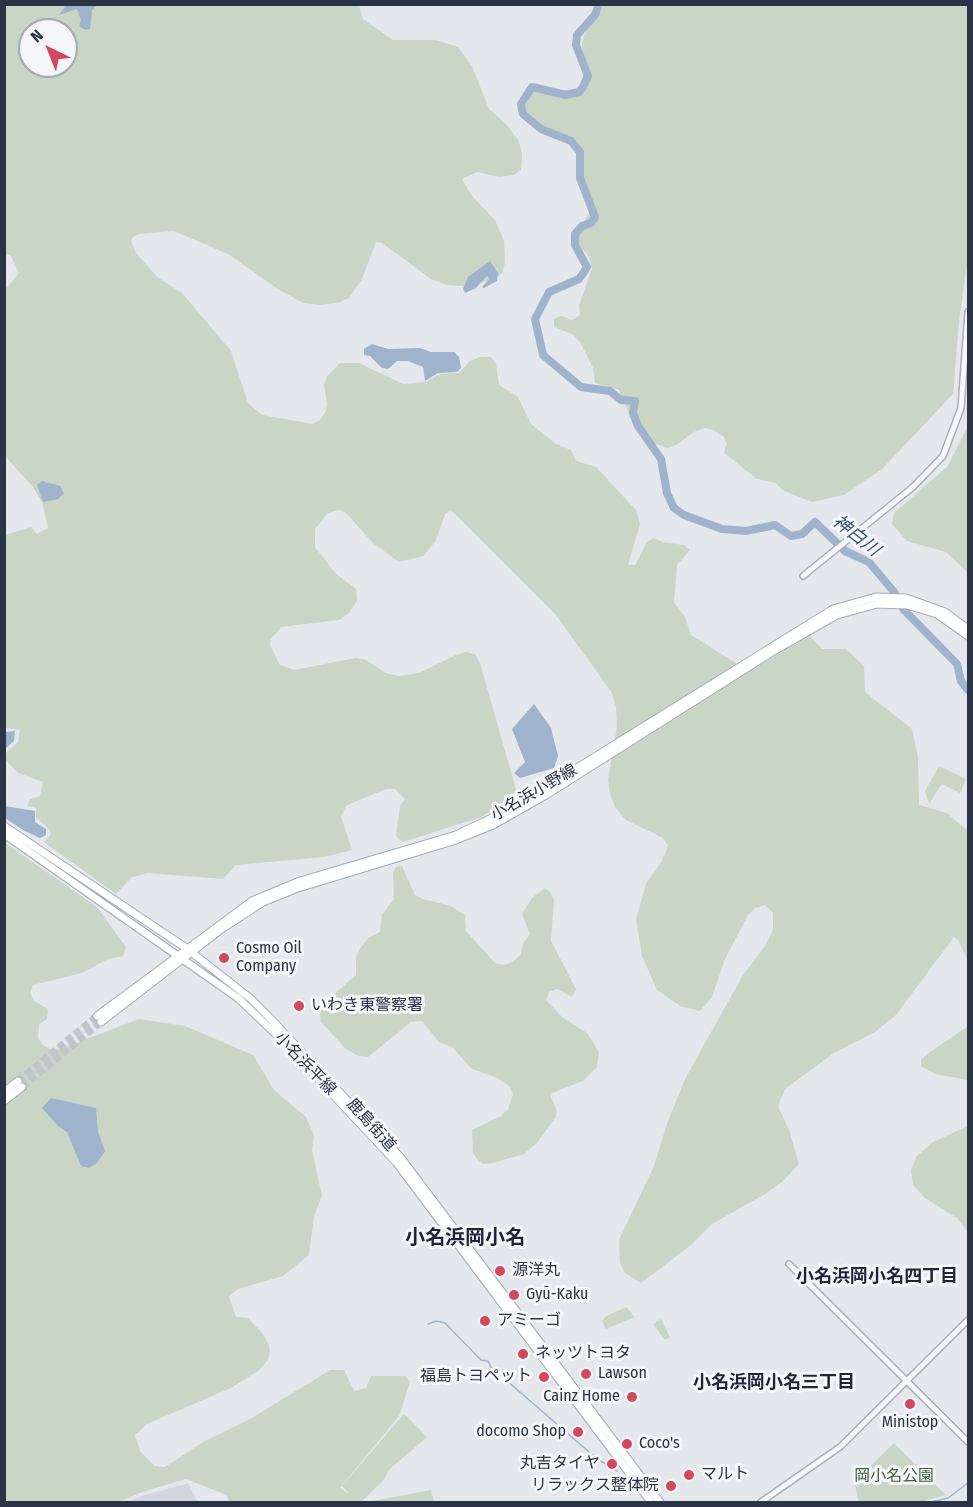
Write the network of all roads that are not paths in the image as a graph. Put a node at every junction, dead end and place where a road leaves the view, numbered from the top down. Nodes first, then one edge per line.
1 (969, 312) edge
2 (803, 576) dead end
3 (894, 600) junction
4 (969, 629) edge
5 (969, 636) edge
6 (4, 826) edge
7 (4, 834) edge
8 (189, 951) junction
9 (181, 957) junction
10 (99, 1019) tunnel mouth
11 (4, 1092) edge
12 (4, 1101) edge
13 (789, 1264) dead end
14 (969, 1320) edge
15 (907, 1382) junction
16 (969, 1443) edge
17 (651, 1503) edge
18 (660, 1503) edge
19 (761, 1503) edge

1 - 2 street
3 - 4 main road, 小名浜小野線
3 - 5 main road, 小名浜小野線
3 - 8 main road, 小名浜小野線
6 - 8 main road, 鹿島街道
7 - 9 main road, 小名浜平線
8 - 9 main road, 小名浜小野線
8 - 18 main road, 鹿島街道
9 - 10 main road, 小名浜小野線
9 - 17 main road, 小名浜平線
11 - 12 main road
13 - 15 street
14 - 15 street
15 - 16 street
15 - 19 street

